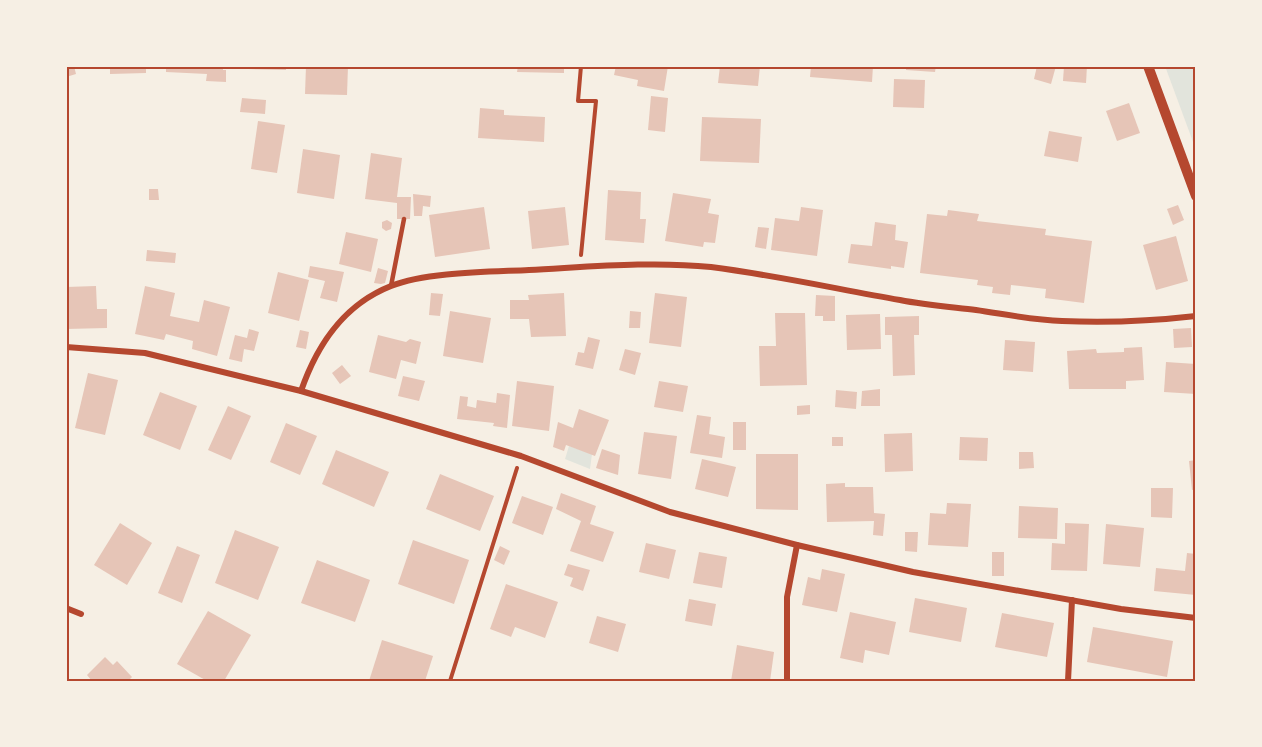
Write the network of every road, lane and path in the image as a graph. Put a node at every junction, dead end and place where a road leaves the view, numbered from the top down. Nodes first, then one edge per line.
1 (581, 66) edge
2 (1148, 66) edge
3 (1196, 196) edge
4 (404, 219) dead end
5 (580, 267) junction
6 (391, 286) junction
7 (1196, 316) edge
8 (66, 347) edge
9 (301, 391) junction
10 (521, 456) junction
11 (797, 545) junction
12 (1072, 600) junction
13 (66, 608) edge
14 (81, 614) dead end
15 (1196, 618) edge
16 (450, 681) edge
17 (787, 681) edge
18 (1068, 681) edge

1 - 5 path
2 - 3 street
4 - 6 lane
5 - 6 street
5 - 7 street
6 - 9 street
8 - 9 street
9 - 10 street
10 - 11 street
10 - 16 path
11 - 12 street
11 - 17 street
12 - 15 street
12 - 18 street
13 - 14 street

